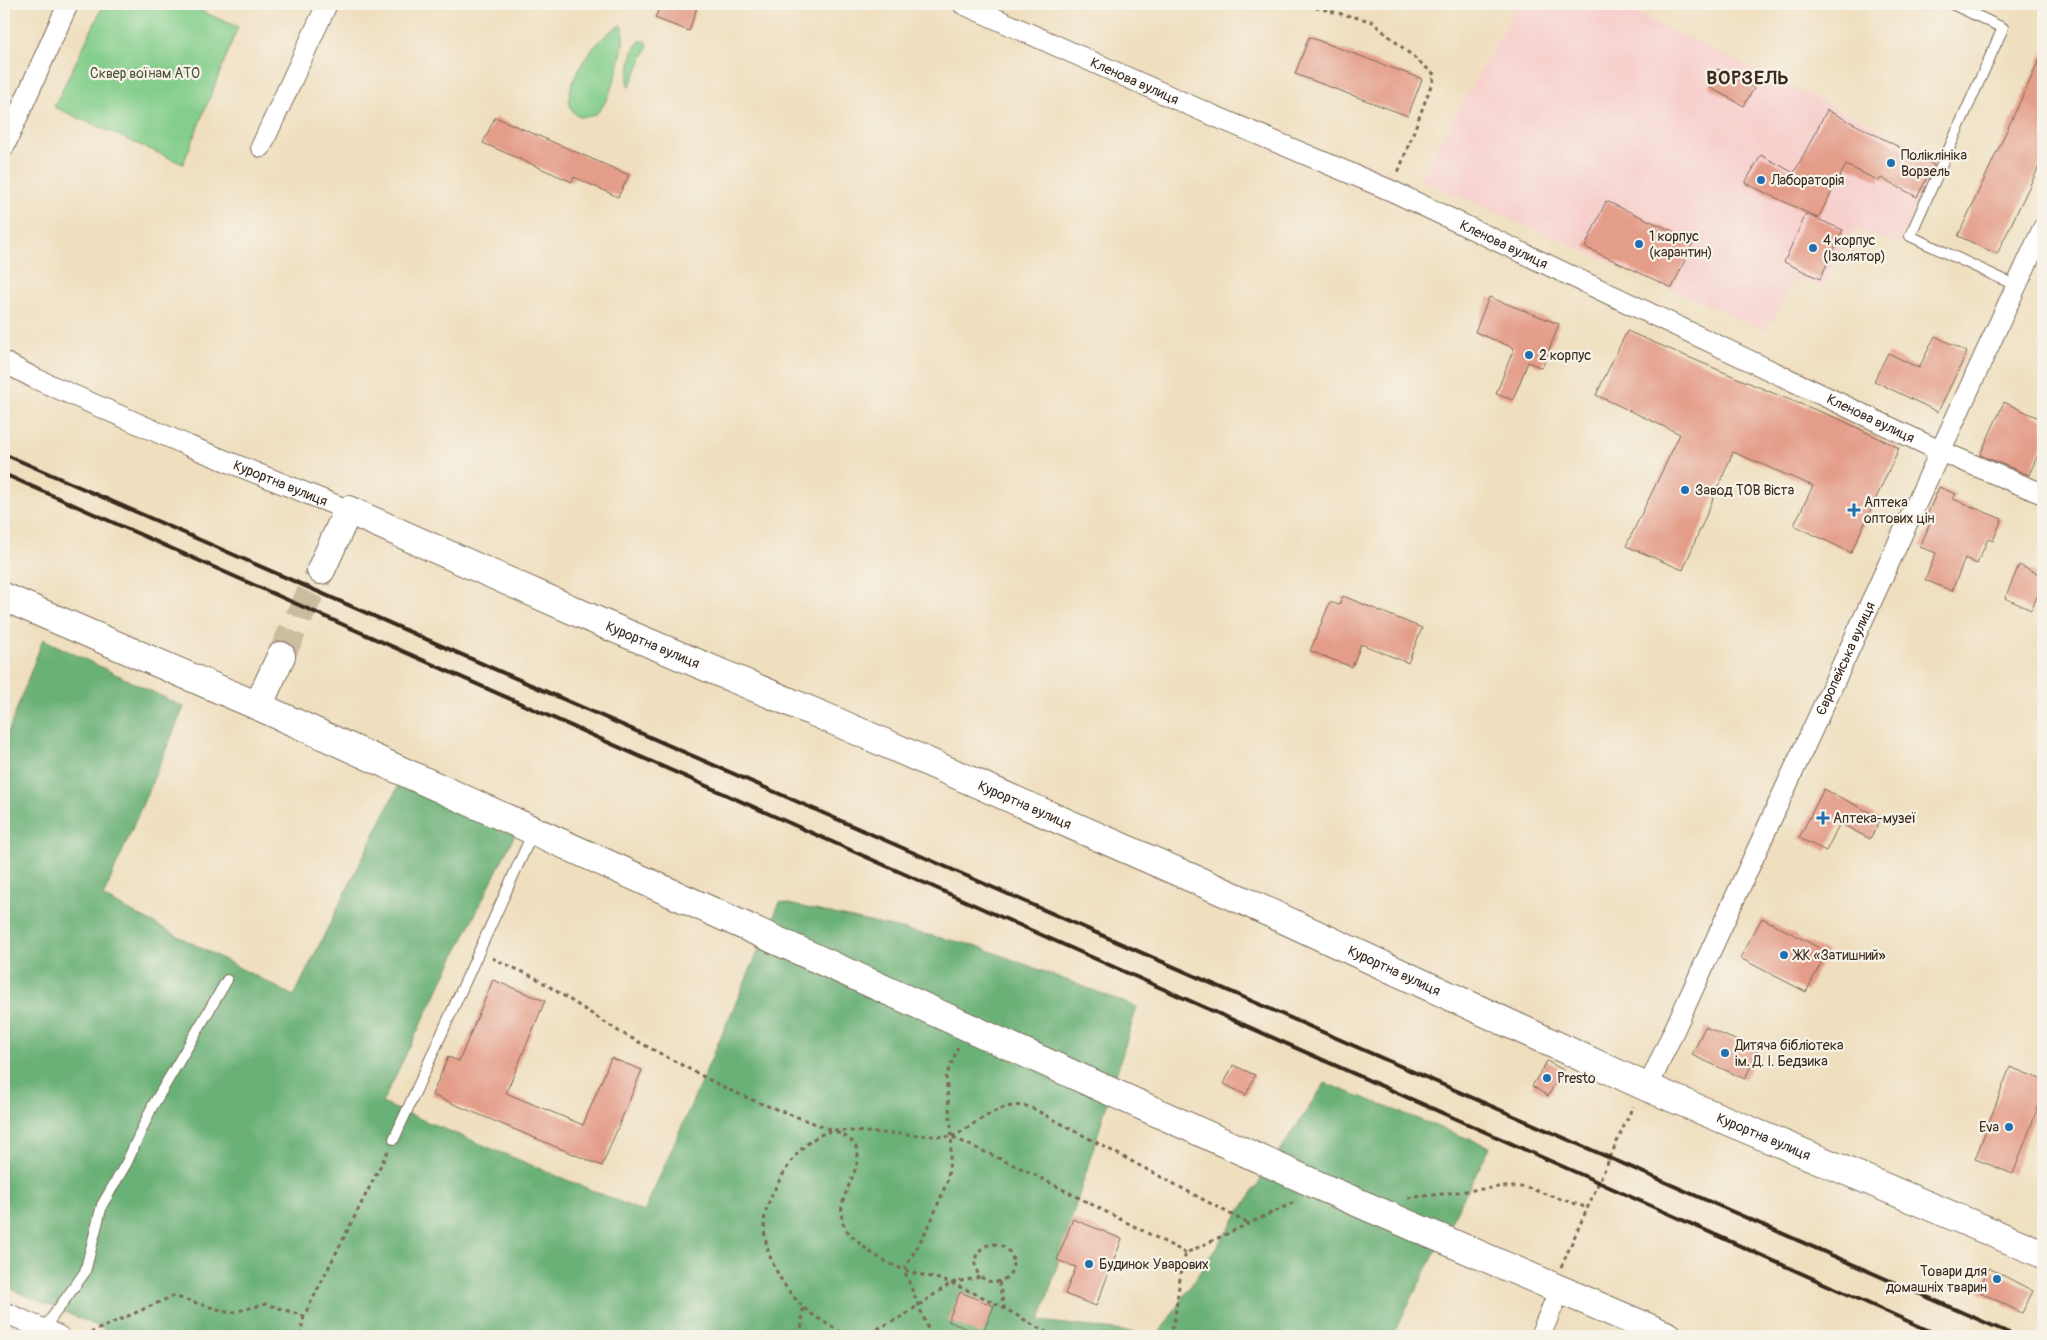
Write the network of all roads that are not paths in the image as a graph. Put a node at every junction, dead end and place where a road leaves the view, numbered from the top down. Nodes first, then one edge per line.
1 (68, 4) edge
2 (327, 4) edge
3 (963, 4) edge
4 (1952, 4) edge
5 (4, 146) edge
6 (261, 147) dead end
7 (2043, 228) edge
8 (2017, 286) junction
9 (4, 362) edge
10 (1940, 451) junction
11 (2043, 494) edge
12 (348, 510) junction
13 (321, 570) tunnel mouth
14 (4, 597) edge
15 (281, 656) tunnel mouth
16 (258, 706) junction
17 (534, 831) junction
18 (227, 980) dead end
19 (1645, 1086) junction
20 (394, 1139) road end
21 (2043, 1254) edge
22 (1556, 1288) junction
23 (4, 1312) edge
24 (47, 1334) edge
25 (1540, 1336) edge
26 (1668, 1336) edge

1 - 5 street
2 - 6 street
3 - 10 street, Кленова вулиця
4 - 8 lane
7 - 8 street, Європейська вулиця
8 - 10 street, Європейська вулиця
9 - 12 street, Курортна вулиця
10 - 11 street, Кленова вулиця
10 - 19 street, Європейська вулиця
12 - 13 street
12 - 19 street, Курортна вулиця
14 - 16 street
15 - 16 street
16 - 17 street
17 - 20 lane
17 - 22 street
18 - 24 lane
19 - 21 street, Курортна вулиця
22 - 25 street
22 - 26 street
23 - 24 street

